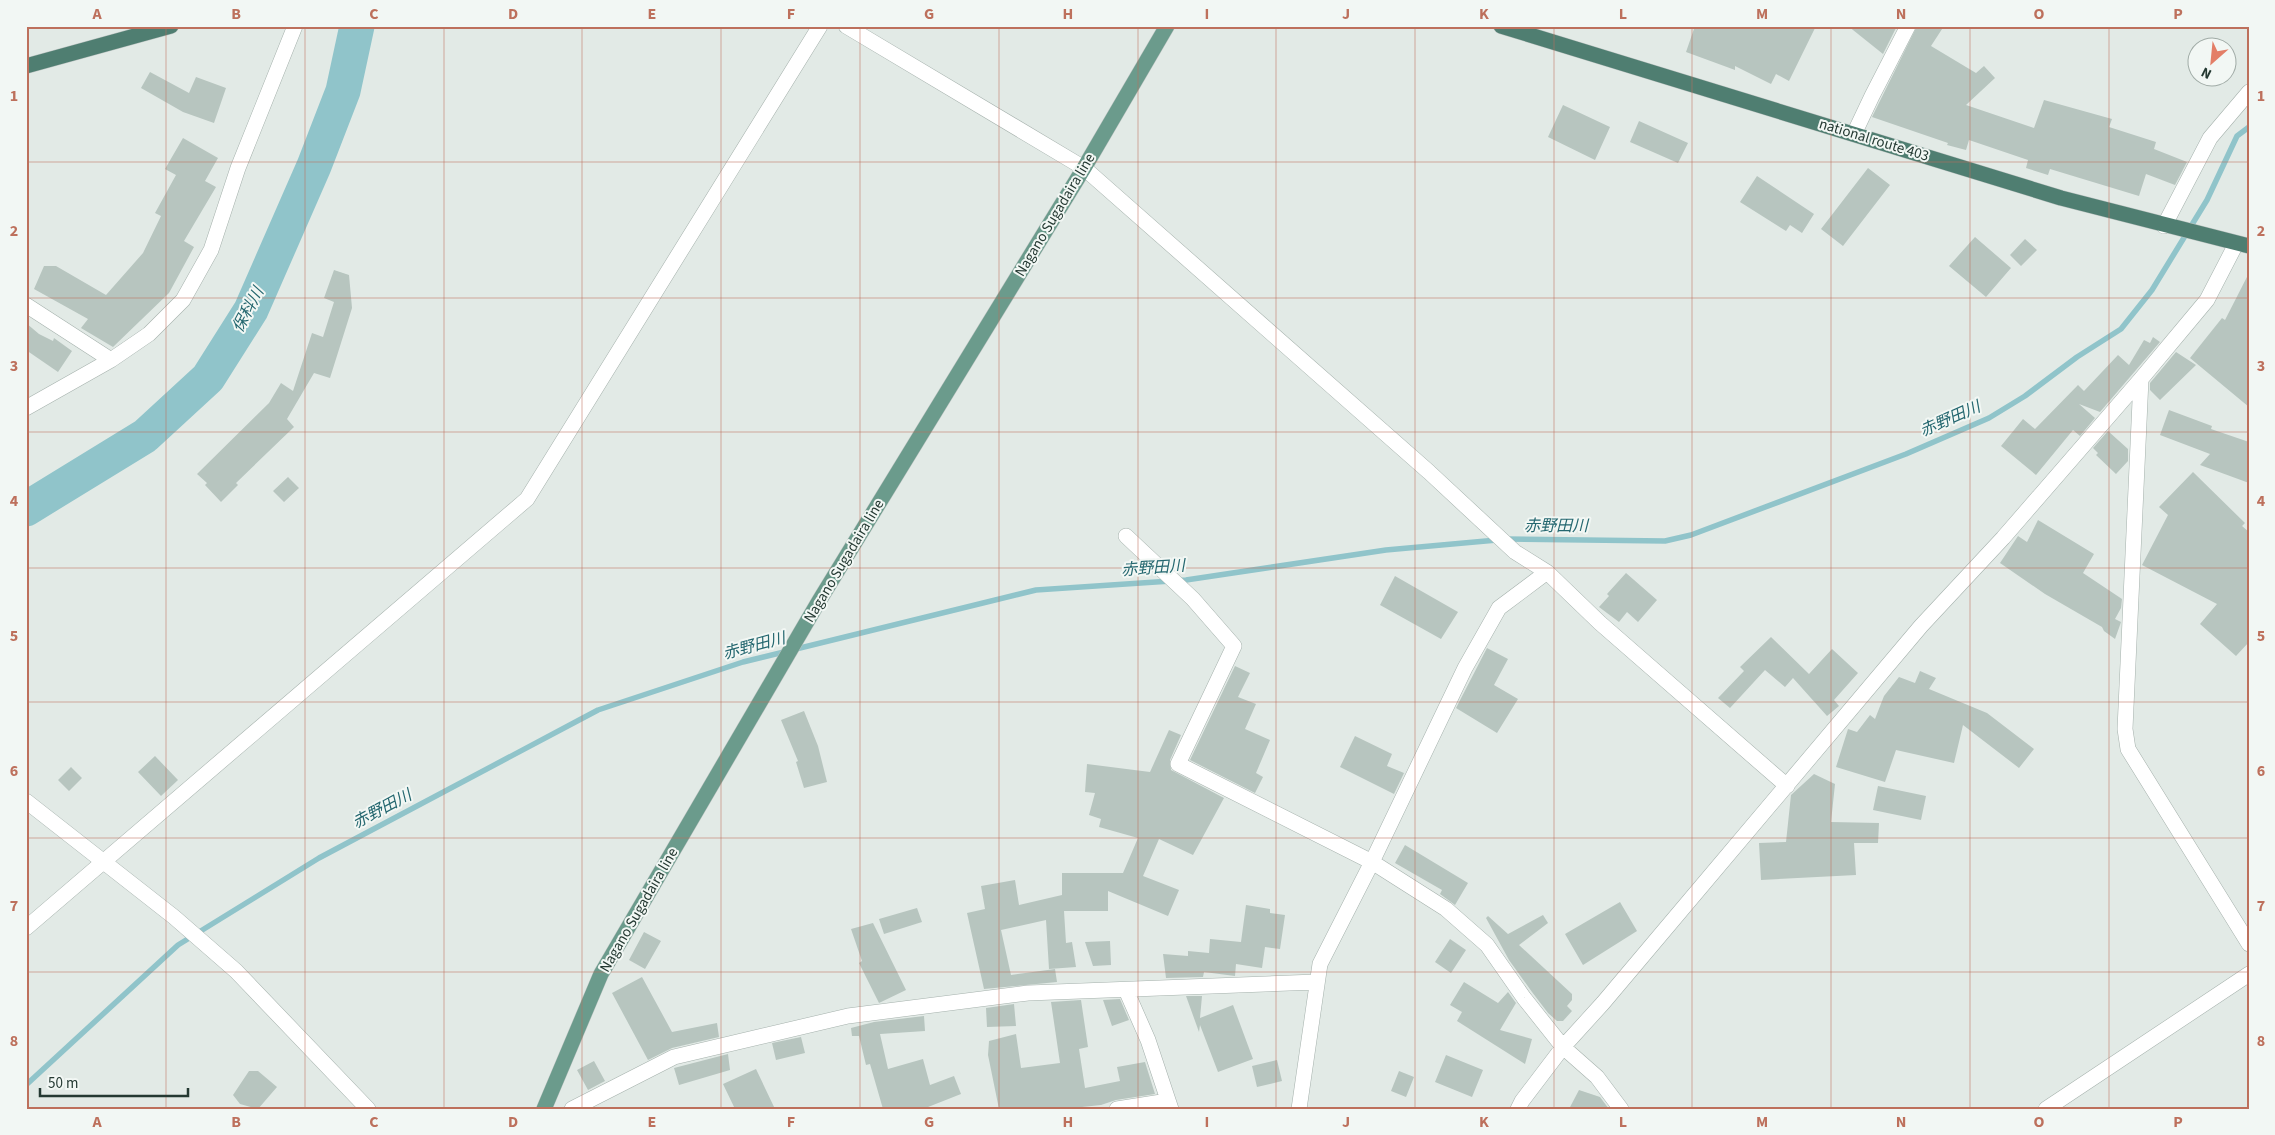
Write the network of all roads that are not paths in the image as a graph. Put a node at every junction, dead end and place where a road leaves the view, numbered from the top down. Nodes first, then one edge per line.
1 (171, 26) edge
2 (295, 26) edge
3 (820, 26) edge
4 (846, 26) edge
5 (1168, 26) edge
6 (1501, 26) edge
7 (1908, 26) edge
8 (26, 66) edge
9 (2249, 92) edge
10 (1854, 134) junction
11 (1084, 168) junction
12 (2164, 226) junction
13 (2243, 245) edge
14 (26, 306) edge
15 (111, 360) junction
16 (2141, 379) junction
17 (26, 408) edge
18 (1126, 536) dead end
19 (1547, 572) junction
20 (1787, 786) junction
21 (26, 801) edge
22 (104, 861) junction
23 (1372, 862) junction
24 (26, 928) edge
25 (2249, 944) edge
26 (2249, 974) edge
27 (1316, 982) junction
28 (1126, 990) junction
29 (1563, 1047) junction
30 (1169, 1105) edge
31 (359, 1106) edge
32 (544, 1109) edge
33 (572, 1109) edge
34 (1117, 1109) edge
35 (1299, 1109) edge
36 (1518, 1109) edge
37 (1621, 1109) edge
38 (2046, 1109) edge

1 - 8 highway
2 - 15 street
3 - 22 street
4 - 11 street
5 - 11 main road, Nagano Sugadaira line
6 - 10 highway, national route 403
7 - 10 street
9 - 12 street
10 - 12 highway, national route 403
11 - 19 street
11 - 32 main road, Nagano Sugadaira line
12 - 13 highway, national route 403
13 - 16 street
14 - 15 street
15 - 17 street
16 - 20 street
16 - 25 street
18 - 23 street
19 - 20 street
19 - 23 street
20 - 29 street
21 - 22 street
22 - 24 street
22 - 31 street
23 - 27 street
23 - 29 street
26 - 38 street
27 - 28 street
27 - 35 street
28 - 30 street
28 - 33 street
29 - 36 street
29 - 37 street
30 - 34 street

